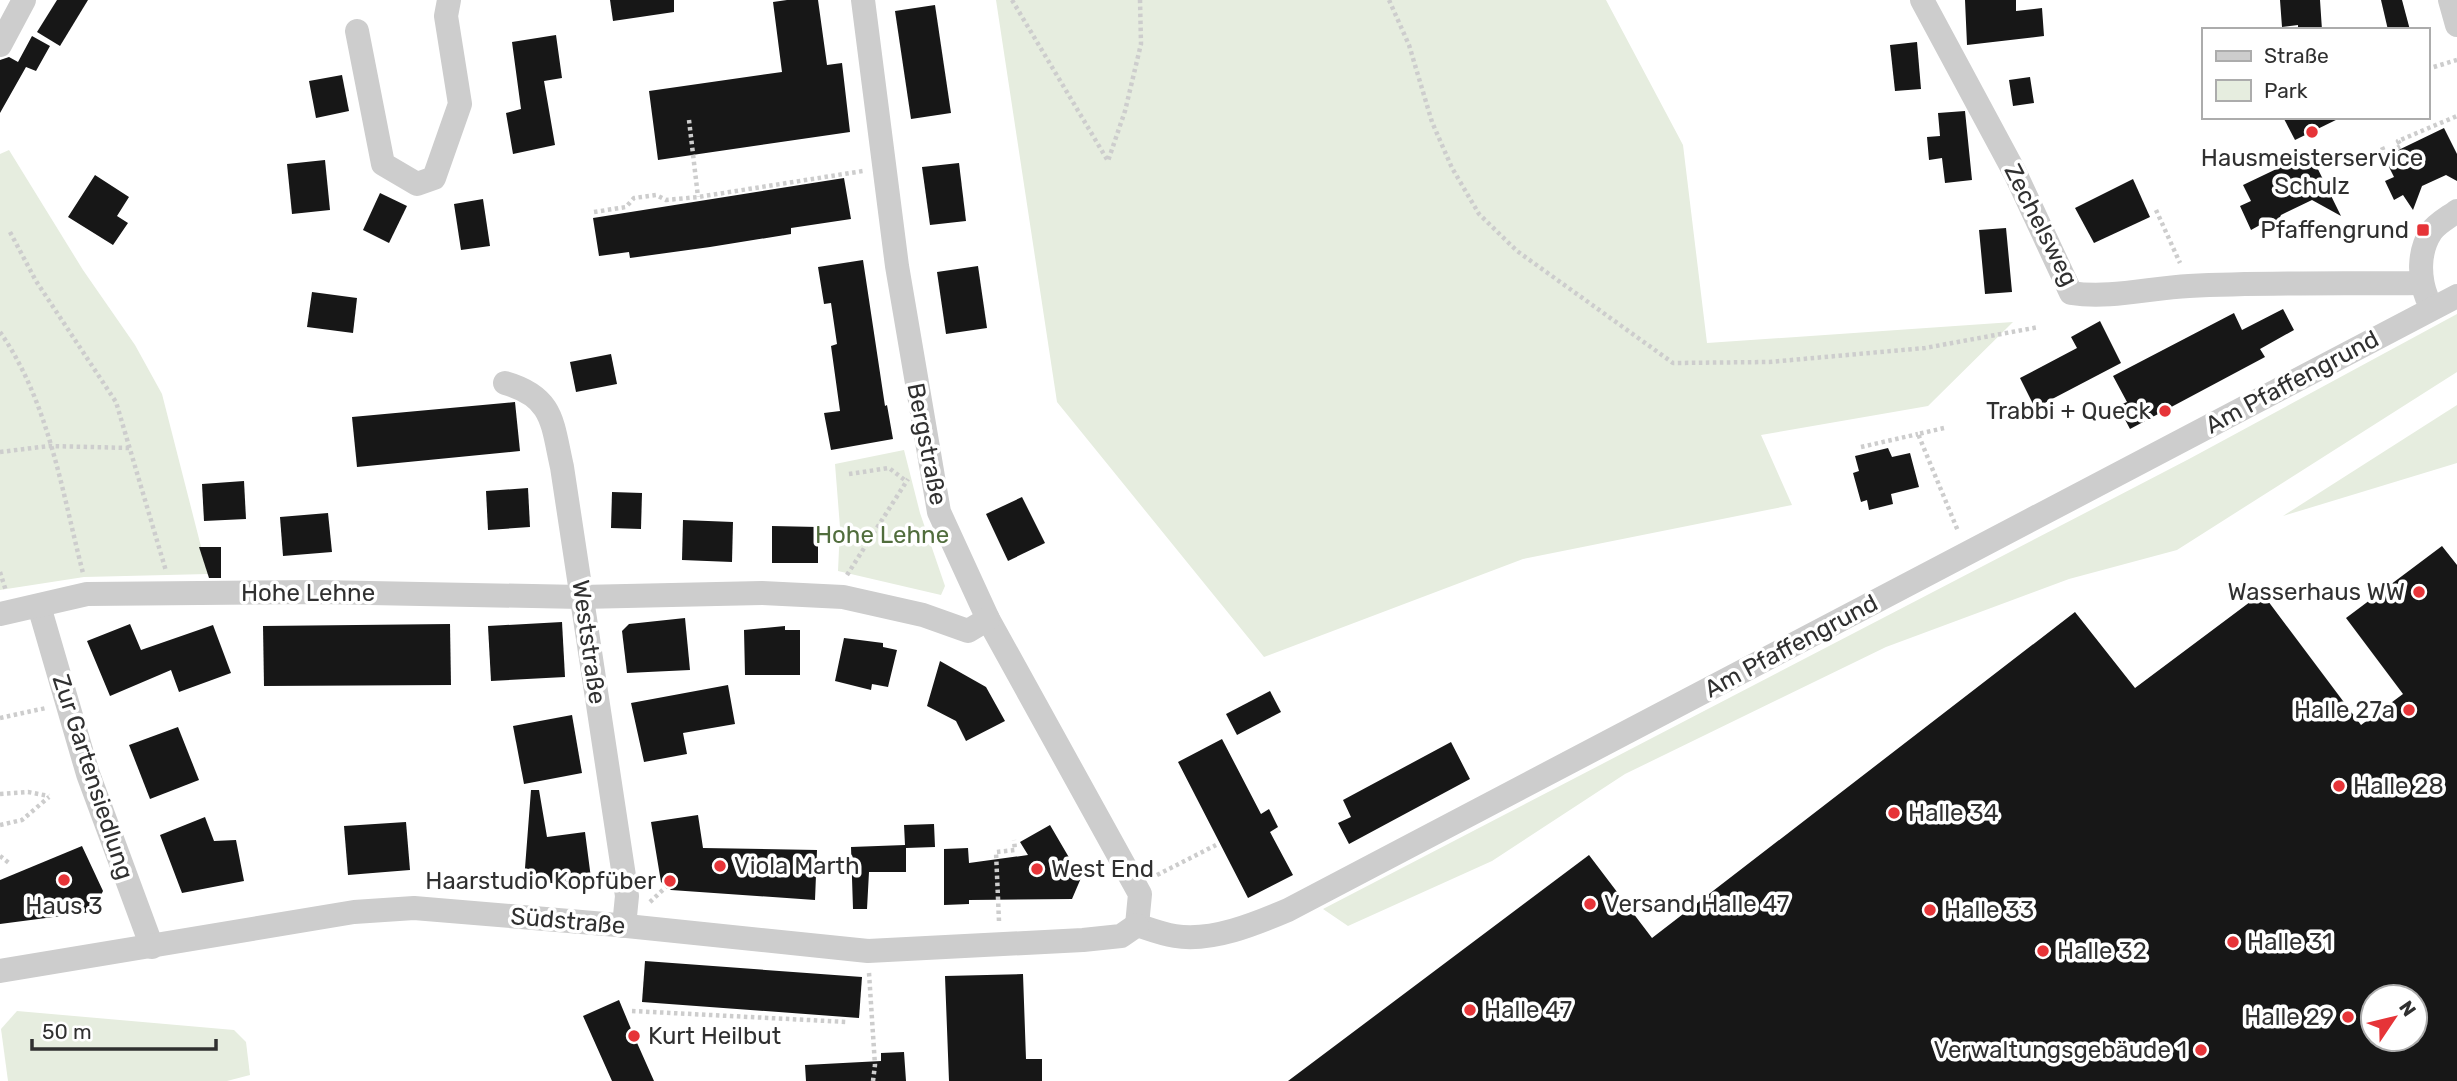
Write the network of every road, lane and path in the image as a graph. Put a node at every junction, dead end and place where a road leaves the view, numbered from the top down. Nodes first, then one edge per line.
1 (449, 0) edge
2 (863, 0) edge
3 (1012, 0) edge
4 (1140, 0) edge
5 (1388, 0) edge
6 (1922, 0) edge
7 (2450, 0) edge
8 (18, 11) edge
9 (2457, 25) edge
10 (357, 31) dead end
11 (0, 45) edge
12 (2457, 60) edge
13 (2429, 68) edge
14 (2457, 116) edge
15 (689, 120) dead end
16 (2382, 147) dead end
17 (871, 170) dead end
18 (698, 197) junction
19 (2156, 210) dead end
20 (2457, 211) edge
21 (594, 212) dead end
22 (10, 232) dead end
23 (2421, 284) junction
24 (2189, 286) junction
25 (2457, 296) edge
26 (2432, 308) junction
27 (2039, 327) dead end
28 (0, 332) edge
29 (505, 383) dead end
30 (1944, 428) dead end
31 (1918, 434) junction
32 (49, 446) junction
33 (1861, 447) dead end
34 (130, 448) junction
35 (0, 452) edge
36 (849, 474) dead end
37 (910, 475) dead end
38 (906, 481) junction
39 (1955, 524) dead end
40 (0, 572) edge
41 (167, 575) dead end
42 (84, 577) dead end
43 (845, 579) dead end
44 (5, 589) dead end
45 (582, 597) junction
46 (39, 606) junction
47 (0, 614) edge
48 (988, 619) junction
49 (67, 704) junction
50 (0, 719) edge
51 (0, 794) edge
52 (0, 825) edge
53 (1014, 840) dead end
54 (1216, 845) dead end
55 (0, 856) edge
56 (9, 863) dead end
57 (1151, 876) dead end
58 (667, 886) dead end
59 (660, 892) dead end
60 (999, 921) dead end
61 (1137, 925) junction
62 (624, 926) junction
63 (152, 947) junction
64 (868, 951) junction
65 (0, 971) edge
66 (632, 1011) dead end
67 (848, 1022) dead end
68 (873, 1081) edge

1 - 10 street
2 - 48 street, Bergstraße
3 - 4 path
5 - 27 path
6 - 24 street, Zechelsweg
7 - 9 street
8 - 11 street
12 - 13 path
14 - 16 path
15 - 18 path
17 - 18 path
18 - 21 path
19 - 24 path
20 - 23 street
22 - 34 path
23 - 24 street, Zechelsweg
23 - 26 street
25 - 26 street, Am Pfaffengrund
26 - 61 street, Am Pfaffengrund
28 - 32 path
29 - 45 street, Weststraße
30 - 31 path
31 - 33 path
31 - 39 path
32 - 34 path
32 - 35 path
32 - 42 path
34 - 41 path
36 - 38 path
37 - 38 path
38 - 43 path
40 - 44 path
45 - 46 street, Hohe Lehne
45 - 48 street, Hohe Lehne
45 - 62 street, Weststraße
46 - 47 street, Hohe Lehne
46 - 49 street, Zur Gartensiedlung
48 - 61 street, Bergstraße
49 - 50 path
49 - 63 street, Zur Gartensiedlung
51 - 52 path
53 - 60 path
54 - 57 path
55 - 56 path
58 - 59 path
61 - 64 street, Südstraße
62 - 63 street, Südstraße
62 - 64 street, Südstraße
63 - 65 street, Südstraße
64 - 68 path
66 - 67 path

